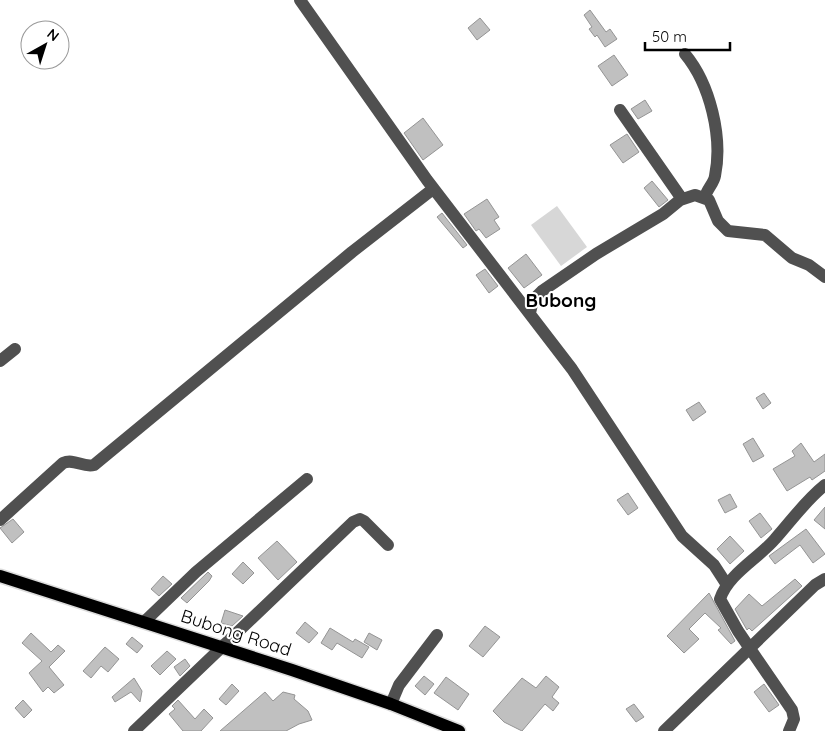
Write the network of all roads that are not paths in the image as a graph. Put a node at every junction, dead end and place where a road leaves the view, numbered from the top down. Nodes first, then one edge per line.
1 (300, 0) edge
2 (685, 54) dead end
3 (620, 110) dead end
4 (433, 189) junction
5 (705, 196) junction
6 (682, 199) junction
7 (825, 277) edge
8 (530, 313) junction
9 (15, 350) dead end
10 (0, 361) edge
11 (307, 479) dead end
12 (825, 485) edge
13 (0, 520) edge
14 (388, 545) dead end
15 (0, 576) edge
16 (825, 579) edge
17 (727, 585) junction
18 (144, 622) junction
19 (437, 635) dead end
20 (224, 648) junction
21 (750, 648) junction
22 (391, 704) junction
23 (134, 731) edge
24 (459, 731) edge
25 (664, 731) edge
26 (789, 731) edge

1 - 4 street
2 - 5 street
3 - 6 street
4 - 8 street
4 - 13 street
5 - 6 street
5 - 7 street
6 - 8 street
8 - 17 street
9 - 10 street
11 - 18 street
12 - 17 street
14 - 20 street
15 - 18 main road, Bubong Road
16 - 21 street
17 - 21 street
18 - 20 main road, Bubong Road
19 - 22 street
20 - 22 main road, Bubong Road
20 - 23 street
21 - 25 street
21 - 26 street
22 - 24 main road, Bubong Road

